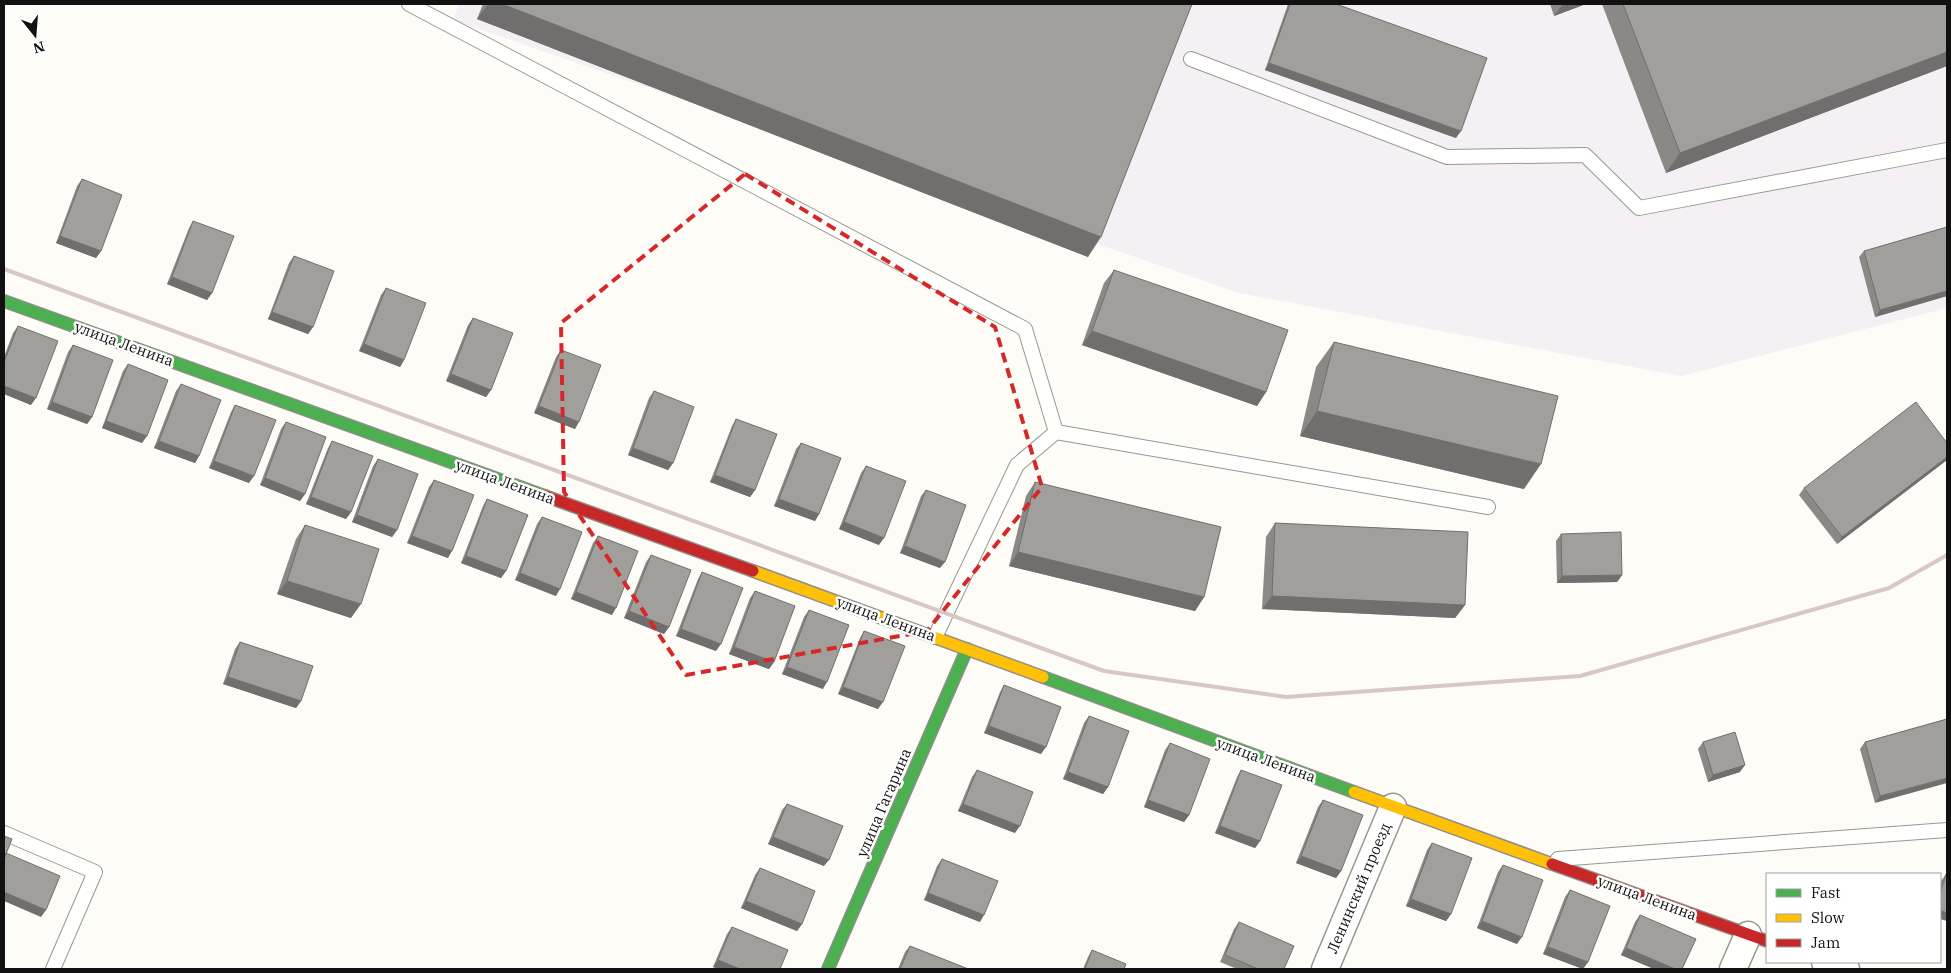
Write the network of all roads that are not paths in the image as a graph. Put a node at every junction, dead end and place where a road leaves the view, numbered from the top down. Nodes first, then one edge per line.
1 (409, 4) edge
2 (1191, 59) dead end
3 (1947, 150) edge
4 (4, 300) edge
5 (1056, 432) junction
6 (1488, 507) dead end
7 (935, 637) junction
8 (967, 649) junction
9 (1393, 807) junction
10 (1947, 830) edge
11 (4, 833) edge
12 (1540, 860) junction
13 (1757, 938) edge
14 (1828, 963) edge
15 (53, 969) edge
16 (828, 969) edge
17 (1325, 969) edge
18 (1733, 969) edge
19 (1846, 969) edge

1 - 5 lane
2 - 3 lane
4 - 7 street, улица Ленина
5 - 6 lane
5 - 7 lane
7 - 8 street, улица Ленина
8 - 9 street, улица Ленина
8 - 16 street, улица Гагарина
9 - 12 street, улица Ленина
9 - 17 street, Ленинский проезд
10 - 12 lane
11 - 15 lane
12 - 13 street, улица Ленина
13 - 18 street
14 - 19 street

